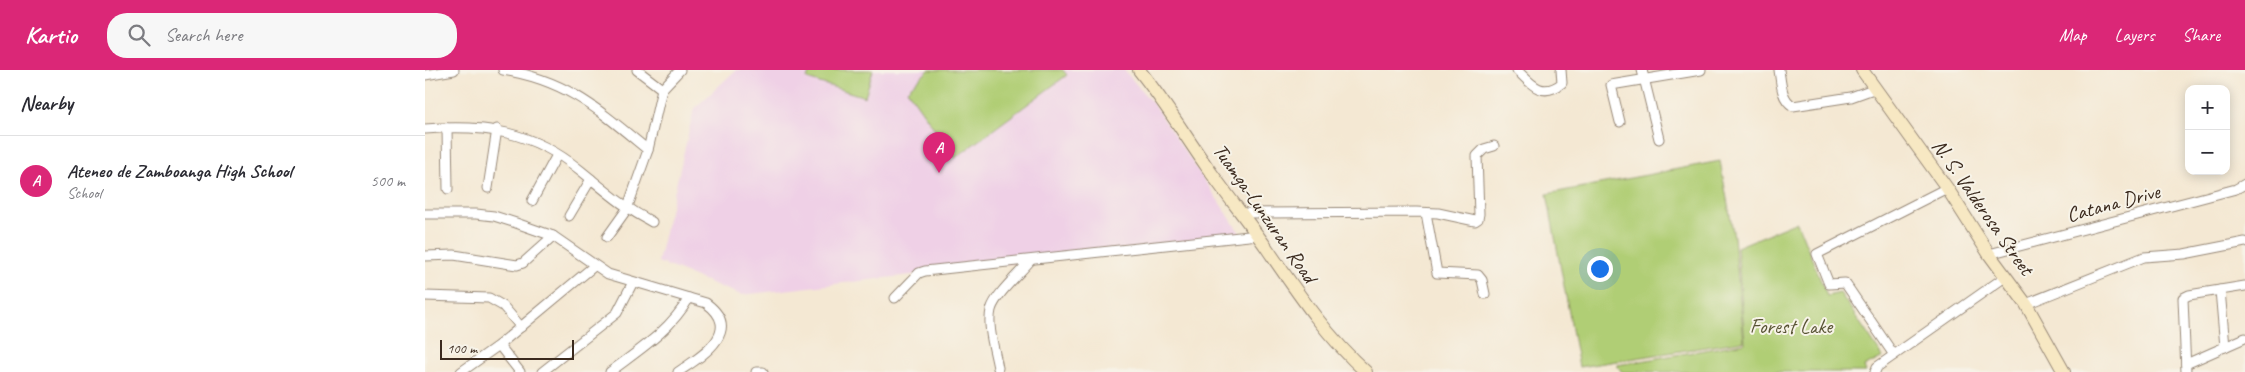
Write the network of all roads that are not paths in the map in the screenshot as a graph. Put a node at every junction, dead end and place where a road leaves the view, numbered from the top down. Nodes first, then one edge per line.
1 (454, 70) edge
2 (503, 70) edge
3 (637, 70) edge
4 (680, 70) edge
5 (1139, 70) edge
6 (1517, 70) edge
7 (1561, 70) edge
8 (1701, 70) edge
9 (1779, 70) edge
10 (1862, 70) edge
11 (1643, 74) edge
12 (425, 75) edge
13 (1876, 88) junction
14 (662, 89) junction
15 (1620, 122) dead end
16 (447, 128) junction
17 (425, 129) edge
18 (497, 129) junction
19 (1659, 139) dead end
20 (1494, 146) dead end
21 (648, 150) junction
22 (557, 155) junction
23 (591, 179) junction
24 (2245, 184) edge
25 (488, 188) dead end
26 (1947, 188) junction
27 (448, 189) dead end
28 (532, 201) dead end
29 (627, 209) junction
30 (1243, 213) junction
31 (1426, 213) junction
32 (425, 214) edge
33 (569, 216) dead end
34 (651, 222) dead end
35 (1258, 235) junction
36 (553, 236) junction
37 (607, 236) dead end
38 (2245, 242) edge
39 (1989, 254) junction
40 (425, 256) edge
41 (1029, 261) junction
42 (594, 266) junction
43 (2005, 277) junction
44 (633, 282) junction
45 (2245, 286) edge
46 (2220, 290) junction
47 (1485, 294) dead end
48 (425, 296) edge
49 (689, 298) junction
50 (895, 298) dead end
51 (2026, 304) junction
52 (521, 326) junction
53 (2245, 338) edge
54 (499, 345) junction
55 (2225, 347) junction
56 (1894, 355) junction
57 (998, 368) dead end
58 (2186, 368) edge
59 (461, 372) edge
60 (520, 372) edge
61 (542, 372) edge
62 (610, 372) edge
63 (678, 372) edge
64 (756, 372) edge
65 (763, 372) edge
66 (1366, 372) edge
67 (1875, 372) edge
68 (2064, 372) edge

1 - 12 street
2 - 21 street
3 - 14 street
4 - 14 street
5 - 30 street, Tuamga-Lunzuran Road
6 - 7 street
8 - 11 street
9 - 13 street
10 - 13 street, N. S. Valderosa Street
11 - 15 street
11 - 19 street
13 - 26 street, N. S. Valderosa Street
14 - 21 street
16 - 17 street
16 - 18 street
16 - 27 street
18 - 22 street
18 - 25 street
20 - 31 street
21 - 29 street
22 - 23 street
22 - 28 street
23 - 29 street
23 - 33 street
24 - 39 street, Catana Drive
26 - 39 street, N. S. Valderosa Street
26 - 56 street
29 - 34 street
29 - 37 street
30 - 31 street
30 - 35 street, Tuamga-Lunzuran Road
31 - 47 street
32 - 36 street
35 - 41 street
35 - 66 street, Tuamga-Lunzuran Road
36 - 40 street
36 - 42 street
38 - 51 street
39 - 43 street, N. S. Valderosa Street
41 - 50 street
41 - 57 street
42 - 44 street
42 - 52 street
43 - 51 street, N. S. Valderosa Street
43 - 56 street
44 - 49 street
44 - 61 street
45 - 46 street
46 - 55 street
46 - 58 street
48 - 52 street
49 - 62 street
49 - 63 street
51 - 68 street, N. S. Valderosa Street
52 - 54 street
53 - 55 street
54 - 59 street
54 - 60 street
55 - 58 street
56 - 67 street
64 - 65 street

